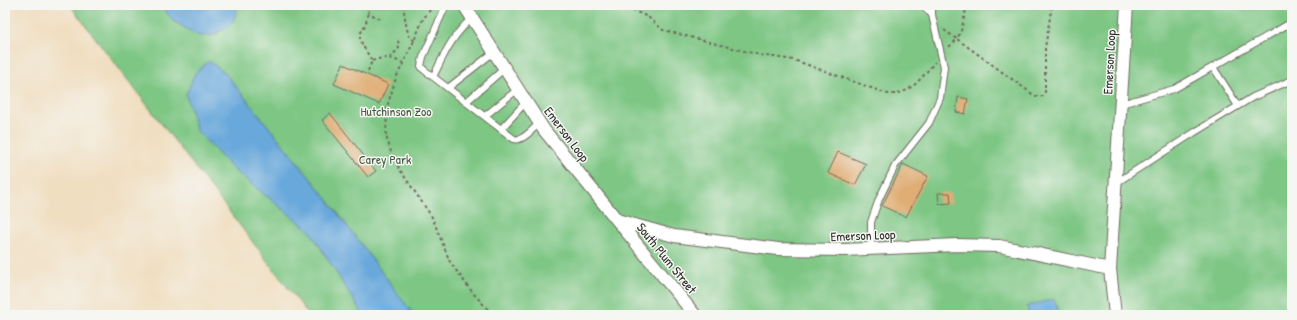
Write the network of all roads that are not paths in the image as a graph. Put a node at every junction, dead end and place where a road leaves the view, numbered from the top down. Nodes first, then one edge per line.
1 (446, 5) edge
2 (464, 5) edge
3 (923, 5) edge
4 (930, 5) edge
5 (1127, 5) edge
6 (932, 14) junction
7 (472, 18) junction
8 (1292, 22) edge
9 (494, 52) junction
10 (1213, 67) junction
11 (505, 68) junction
12 (433, 77) junction
13 (1292, 80) edge
14 (448, 88) junction
15 (518, 89) junction
16 (466, 102) junction
17 (526, 102) junction
18 (1121, 104) junction
19 (1238, 106) junction
20 (485, 116) junction
21 (540, 122) junction
22 (501, 129) junction
23 (1116, 183) junction
24 (617, 220) junction
25 (871, 249) junction
26 (1110, 269) junction
27 (695, 315) edge
28 (1115, 315) edge

1 - 12 lane
2 - 7 street, Emerson Loop
3 - 6 lane
4 - 6 lane
5 - 18 street, Emerson Loop
6 - 25 lane
7 - 9 street, Emerson Loop
7 - 12 lane
8 - 10 lane
9 - 11 street, Emerson Loop
9 - 14 lane
10 - 18 lane
10 - 19 lane
11 - 15 street, Emerson Loop
11 - 16 lane
12 - 14 lane
13 - 19 lane
14 - 16 lane
15 - 17 street, Emerson Loop
15 - 20 lane
16 - 20 lane
17 - 21 street, Emerson Loop
17 - 22 lane
18 - 23 street, Emerson Loop
19 - 23 lane
20 - 22 lane
21 - 22 lane
21 - 24 street, Emerson Loop
23 - 26 street, Emerson Loop
24 - 25 street, Emerson Loop
24 - 27 street, South Plum Street
25 - 26 street, Emerson Loop
26 - 28 street

